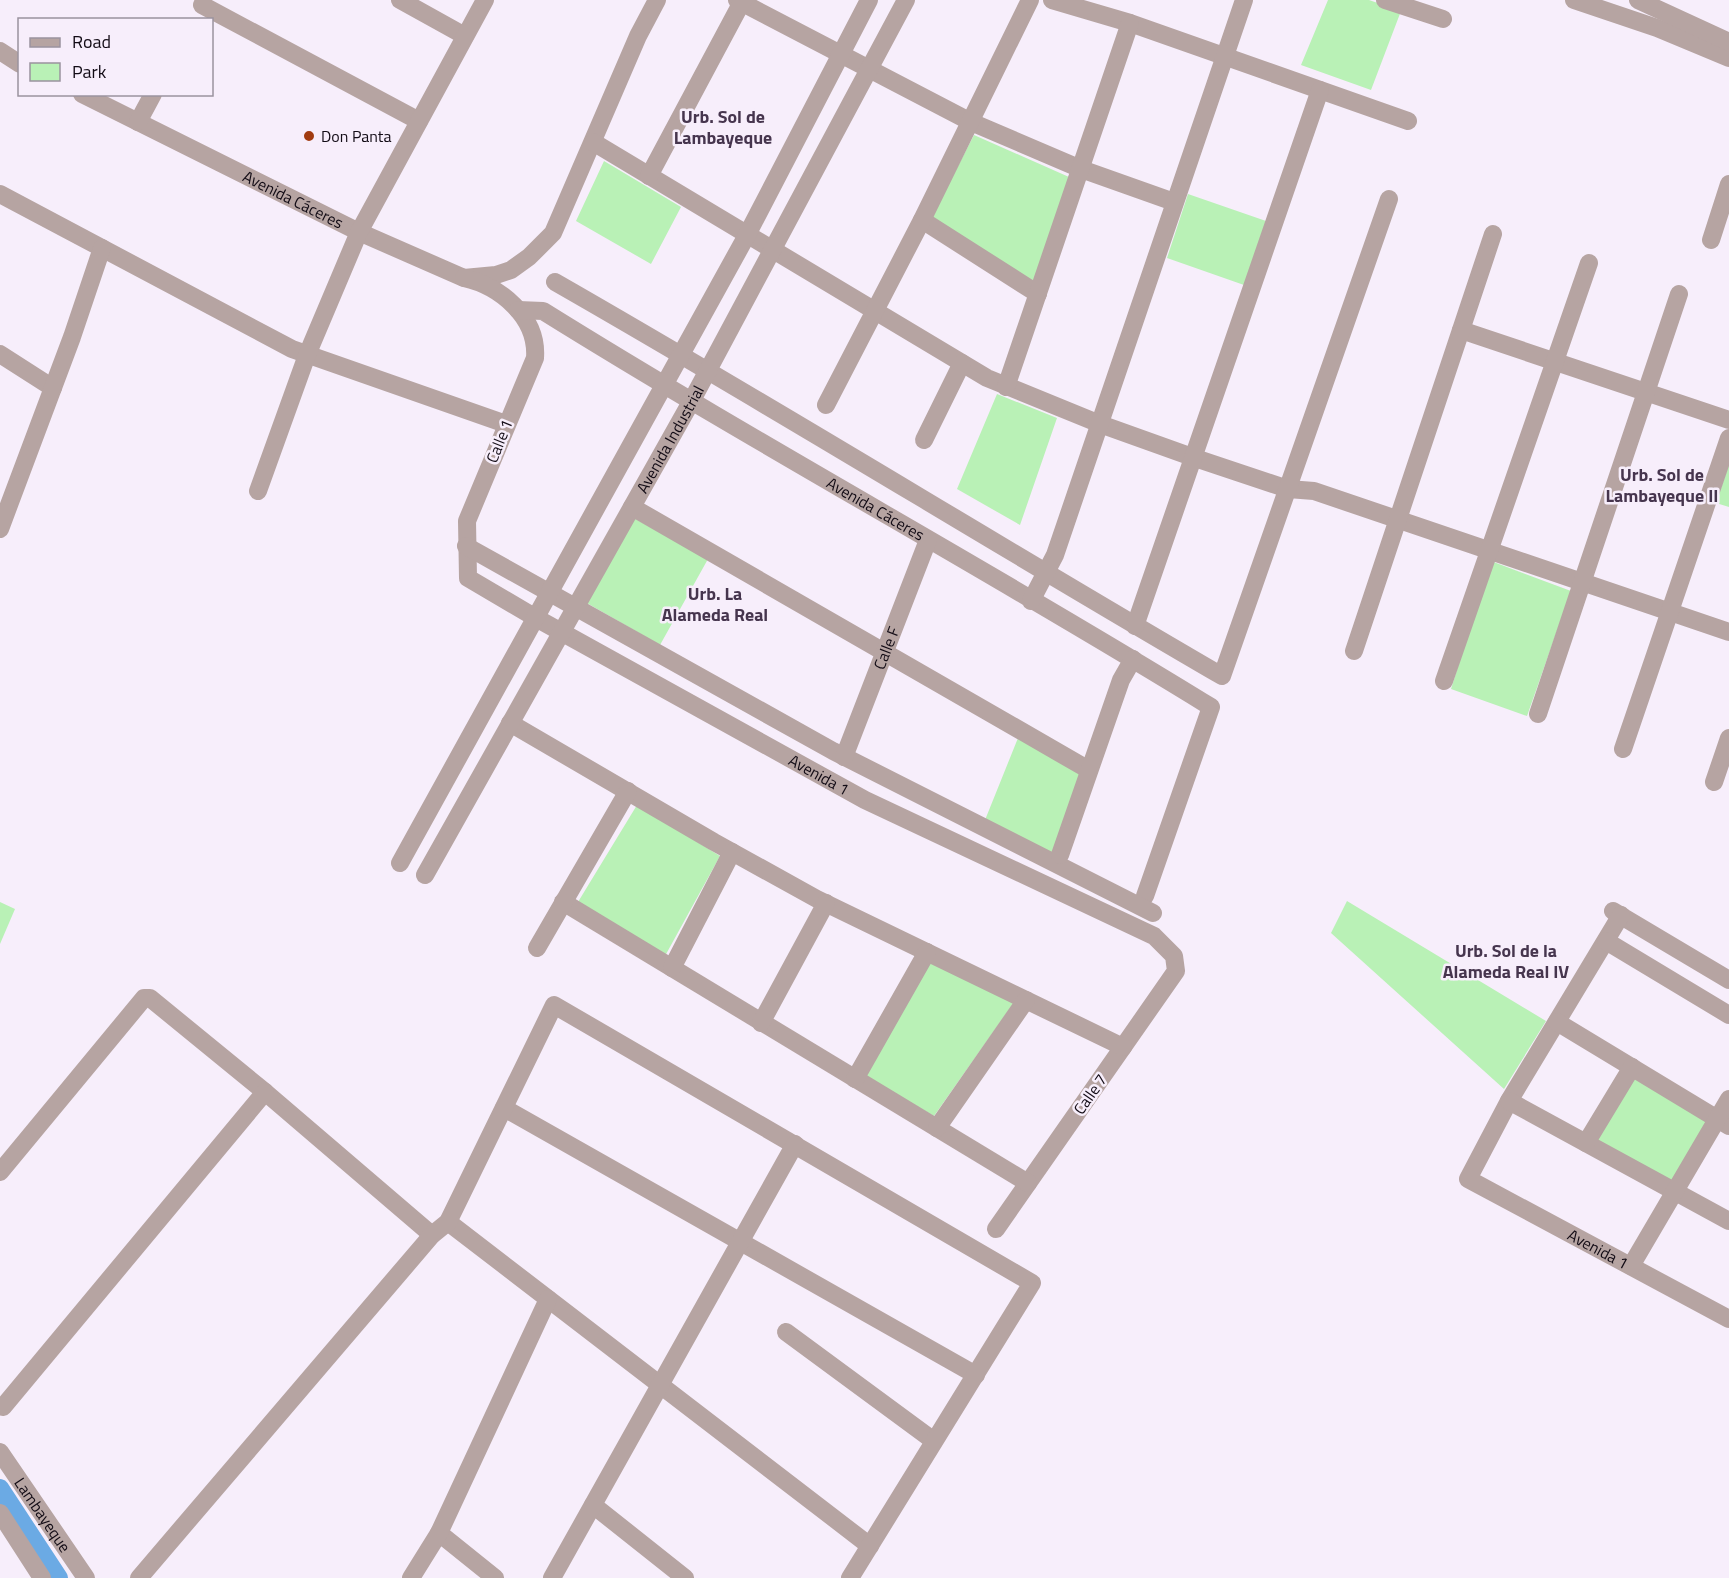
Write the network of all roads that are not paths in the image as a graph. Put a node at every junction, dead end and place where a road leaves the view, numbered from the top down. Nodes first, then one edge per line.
1 (400, 0) edge
2 (485, 0) edge
3 (657, 0) edge
4 (869, 0) edge
5 (906, 0) edge
6 (1030, 0) edge
7 (1052, 0) edge
8 (1244, 0) edge
9 (1385, 0) edge
10 (1574, 0) edge
11 (1638, 0) edge
12 (741, 1) edge
13 (201, 8) edge
14 (1443, 19) dead end
15 (1130, 23) junction
16 (465, 36) junction
17 (1729, 42) edge
18 (0, 51) edge
19 (840, 55) junction
20 (1224, 57) junction
21 (1729, 58) edge
22 (18, 63) edge
23 (869, 70) junction
24 (1320, 90) junction
25 (86, 96) edge
26 (152, 96) edge
27 (419, 121) junction
28 (1408, 121) dead end
29 (138, 122) junction
30 (971, 122) junction
31 (593, 142) junction
32 (1081, 169) junction
33 (649, 176) junction
34 (1729, 184) edge
35 (0, 194) edge
36 (1389, 199) dead end
37 (1174, 202) junction
38 (922, 220) junction
39 (359, 231) junction
40 (1493, 234) dead end
41 (747, 235) junction
42 (1711, 240) dead end
43 (102, 248) junction
44 (773, 250) junction
45 (1589, 263) dead end
46 (464, 278) junction
47 (555, 282) dead end
48 (1038, 294) junction
49 (1679, 294) dead end
50 (518, 310) junction
51 (875, 311) junction
52 (1461, 330) junction
53 (0, 354) edge
54 (682, 354) junction
55 (307, 355) junction
56 (1555, 362) junction
57 (962, 363) junction
58 (708, 370) junction
59 (665, 386) junction
60 (1006, 387) junction
61 (53, 388) junction
62 (1646, 392) junction
63 (691, 402) junction
64 (826, 405) dead end
65 (1729, 420) edge
66 (506, 424) junction
67 (1100, 424) junction
68 (1729, 438) edge
69 (924, 440) dead end
70 (1195, 458) junction
71 (1288, 489) junction
72 (258, 491) dead end
73 (632, 507) junction
74 (2, 517) edge
75 (1398, 520) junction
76 (928, 540) junction
77 (466, 546) junction
78 (1489, 551) junction
79 (1046, 574) junction
80 (468, 578) joint
81 (1582, 583) junction
82 (550, 593) junction
83 (1031, 601) junction
84 (575, 607) junction
85 (1670, 612) junction
86 (536, 618) junction
87 (1135, 626) junction
88 (561, 632) junction
89 (1729, 632) edge
90 (1354, 651) dead end
91 (885, 652) junction
92 (1132, 658) junction
93 (1444, 681) dead end
94 (1538, 714) dead end
95 (510, 723) junction
96 (1729, 738) edge
97 (1623, 749) dead end
98 (844, 757) junction
99 (1089, 770) junction
100 (1714, 782) dead end
101 (628, 792) junction
102 (732, 852) junction
103 (1060, 855) dead end
104 (400, 863) dead end
105 (425, 875) dead end
106 (1145, 896) dead end
107 (563, 902) junction
108 (826, 903) junction
109 (1154, 913) dead end
110 (1606, 941) junction
111 (537, 948) dead end
112 (927, 952) junction
113 (1174, 956) joint
114 (672, 968) junction
115 (1729, 980) edge
116 (1026, 1000) junction
117 (1729, 1015) edge
118 (1557, 1022) junction
119 (761, 1023) junction
120 (1123, 1047) junction
121 (1632, 1067) junction
122 (855, 1079) junction
123 (265, 1092) junction
124 (1729, 1099) edge
125 (1509, 1101) junction
126 (504, 1108) junction
127 (1723, 1123) edge
128 (937, 1128) junction
129 (1586, 1143) junction
130 (795, 1144) junction
131 (0, 1172) edge
132 (1028, 1184) junction
133 (1675, 1192) junction
134 (1729, 1221) edge
135 (448, 1222) junction
136 (996, 1229) dead end
137 (432, 1235) junction
138 (741, 1242) junction
139 (1631, 1266) junction
140 (548, 1299) junction
141 (1729, 1319) edge
142 (786, 1332) dead end
143 (976, 1375) junction
144 (660, 1385) junction
145 (3, 1407) dead end
146 (934, 1441) junction
147 (0, 1452) edge
148 (593, 1505) junction
149 (0, 1513) edge
150 (439, 1533) junction
151 (870, 1546) junction
152 (42, 1578) edge
153 (86, 1578) edge
154 (139, 1578) edge
155 (411, 1578) edge
156 (495, 1578) edge
157 (552, 1578) edge
158 (685, 1578) edge
159 (850, 1578) edge

1 - 16 street
2 - 16 street
3 - 31 street
4 - 19 street, Avenida Industrial
5 - 23 street, Avenida Industrial
6 - 30 street
7 - 15 street
8 - 20 street
9 - 14 street
10 - 21 street
11 - 17 street
12 - 19 street
12 - 33 street
13 - 27 street
15 - 20 street
15 - 32 street
16 - 27 street
18 - 22 street
19 - 23 street
19 - 41 street, Avenida Industrial
20 - 24 street
20 - 37 street
23 - 30 street
23 - 44 street, Avenida Industrial
24 - 28 street
24 - 70 street
25 - 29 street, Avenida Cáceres
26 - 29 street
27 - 39 street
29 - 39 street, Avenida Cáceres
30 - 32 street
30 - 38 street
31 - 33 street
31 - 46 street, Avenida Cáceres
32 - 37 street
32 - 48 street
33 - 41 street
34 - 42 street
35 - 43 street
36 - 71 street
37 - 67 street
38 - 48 street
38 - 51 street
39 - 46 street, Avenida Cáceres
39 - 55 street
40 - 52 street
41 - 44 street
41 - 54 street, Avenida Industrial
43 - 55 street
43 - 61 street
44 - 51 street
44 - 58 street, Avenida Industrial
45 - 56 street
46 - 50 street, Calle 1
47 - 54 street, Avenida Cáceres
48 - 60 street
49 - 62 street
50 - 59 street, Avenida Cáceres
50 - 66 street, Calle 1
51 - 57 street
51 - 64 street
52 - 56 street
52 - 75 street
53 - 61 street
54 - 58 street, Avenida Cáceres
54 - 59 street, Avenida Industrial
55 - 66 street
55 - 72 street
56 - 62 street
56 - 78 street
57 - 60 street
57 - 69 street
58 - 63 street, Avenida Industrial
58 - 79 street, Avenida Cáceres
59 - 63 street, Avenida Cáceres
59 - 82 street, Avenida Industrial
60 - 67 street
61 - 74 street
62 - 65 street
62 - 81 street
63 - 73 street, Avenida Industrial
63 - 76 street, Avenida Cáceres
66 - 77 street, Calle 1
67 - 70 street
67 - 79 street
68 - 85 street
70 - 71 street
70 - 87 street
71 - 75 street
71 - 87 street, Avenida Cáceres
73 - 84 street, Avenida Industrial
73 - 91 street
75 - 78 street
75 - 90 street
76 - 83 street, Avenida Cáceres
76 - 91 street, Calle F
77 - 80 street, Calle 1
77 - 82 street, Avenida 1
78 - 81 street
78 - 93 street
79 - 83 street
79 - 87 street, Avenida Cáceres
80 - 86 street, Avenida 1
81 - 85 street
81 - 94 street
82 - 84 street, Avenida 1
82 - 86 street, Avenida Industrial
83 - 92 street, Avenida Cáceres
84 - 88 street, Avenida Industrial
84 - 98 street, Avenida 1
85 - 89 street
85 - 97 street
86 - 88 street, Avenida 1
86 - 104 street, Avenida Industrial
88 - 95 street, Avenida Industrial
88 - 113 street, Avenida 1
91 - 98 street, Calle F
91 - 99 street
92 - 99 street
92 - 106 street, Avenida Cáceres
95 - 101 street
95 - 105 street, Avenida Industrial
96 - 100 street
98 - 109 street, Avenida 1
99 - 103 street
101 - 102 street
101 - 107 street
102 - 108 street
102 - 114 street
107 - 111 street
107 - 114 street
108 - 112 street
108 - 119 street
110 - 115 street
110 - 117 street
110 - 118 street
112 - 116 street
112 - 122 street
113 - 120 street, Calle 7
114 - 119 street
116 - 120 street
116 - 128 street
118 - 121 street
118 - 125 street
119 - 122 street
120 - 132 street, Calle 7
121 - 127 street
121 - 129 street
122 - 128 street
123 - 131 street
123 - 137 street
123 - 145 street
124 - 127 street
125 - 129 street
125 - 139 street, Avenida 1
126 - 130 street
126 - 135 street
126 - 138 street
127 - 133 street
128 - 132 street
129 - 133 street
130 - 138 street
130 - 143 street
132 - 136 street, Calle 7
133 - 134 street
133 - 139 street
135 - 137 street
135 - 140 street
137 - 154 street
138 - 143 street
138 - 144 street
139 - 141 street, Avenida 1
140 - 144 street
140 - 150 street
142 - 146 street
143 - 146 street
144 - 148 street
144 - 151 street
146 - 151 street
147 - 153 street, Lambayeque
148 - 157 street
148 - 158 street
149 - 152 street
150 - 155 street
150 - 156 street
151 - 159 street

